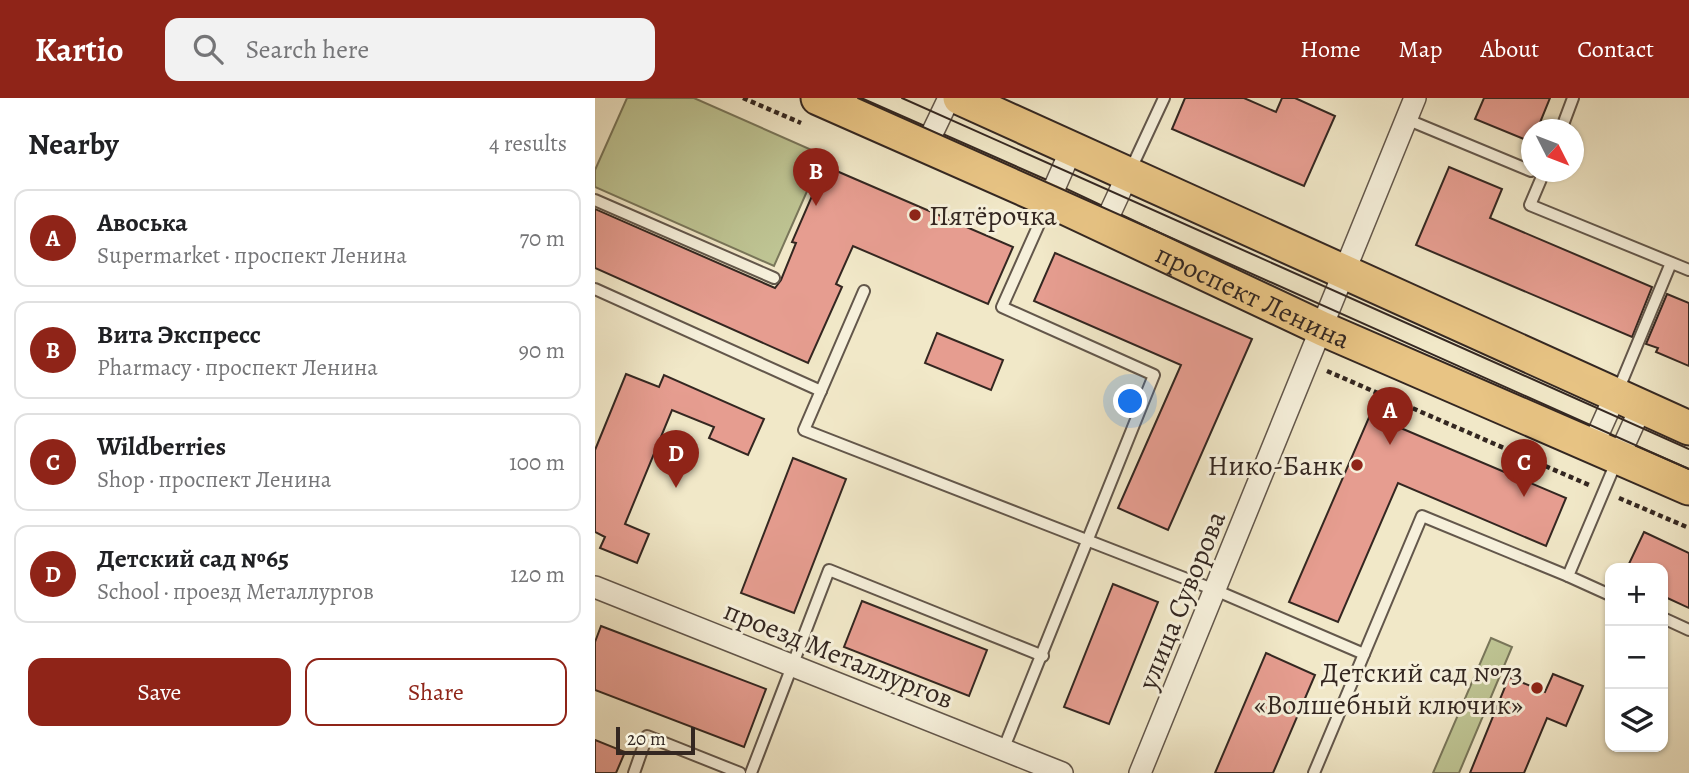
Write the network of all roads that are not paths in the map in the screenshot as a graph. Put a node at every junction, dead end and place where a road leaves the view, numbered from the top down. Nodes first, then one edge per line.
1 (949, 98) edge
2 (960, 98) edge
3 (1164, 98) edge
4 (1415, 98) edge
5 (1573, 98) edge
6 (827, 100) edge
7 (1406, 119) junction
8 (1565, 119) edge
9 (926, 146) junction
10 (1071, 150) junction
11 (1521, 165) edge
12 (1127, 176) junction
13 (1536, 182) edge
14 (595, 200) edge
15 (1049, 200) junction
16 (1104, 226) junction
17 (1671, 263) junction
18 (1689, 270) edge
19 (1344, 274) junction
20 (774, 278) dead end
21 (595, 289) edge
22 (864, 291) dead end
23 (1323, 329) junction
24 (821, 391) junction
25 (1628, 402) junction
26 (1689, 428) edge
27 (1606, 451) junction
28 (1689, 488) edge
29 (1087, 540) junction
30 (1569, 576) junction
31 (595, 587) edge
32 (1215, 590) junction
33 (1605, 593) edge
34 (1668, 620) edge
35 (1689, 630) edge
36 (1364, 654) junction
37 (1043, 656) junction
38 (793, 666) junction
39 (1003, 750) junction
40 (634, 773) edge
41 (740, 773) edge
42 (751, 773) edge
43 (1062, 773) edge
44 (1140, 773) edge
45 (1314, 773) edge

1 - 9 street
2 - 10 main road, проспект Ленина
3 - 12 lane
4 - 7 street, улица Суворова
5 - 8 lane
6 - 9 main road, проспект Ленина
7 - 11 lane
7 - 19 street, улица Суворова
9 - 15 main road, проспект Ленина
10 - 12 main road, проспект Ленина
10 - 15 street
12 - 16 street
12 - 19 main road, проспект Ленина
13 - 17 lane
14 - 20 lane
15 - 16 main road, проспект Ленина
15 - 29 lane
16 - 23 main road, проспект Ленина
17 - 18 lane
17 - 25 lane
19 - 23 street, улица Суворова
19 - 25 main road, проспект Ленина
21 - 24 lane
22 - 24 lane
23 - 27 main road, проспект Ленина
23 - 32 street, улица Суворова
24 - 29 lane
25 - 26 main road, проспект Ленина
25 - 27 street
27 - 28 main road, проспект Ленина
27 - 30 lane
29 - 32 lane
29 - 37 lane
30 - 33 lane
30 - 36 lane
31 - 38 street, проезд Металлургов
32 - 36 lane
32 - 44 street, улица Суворова
34 - 35 lane
36 - 45 lane
37 - 38 lane
37 - 39 lane
38 - 39 street, проезд Металлургов
38 - 42 lane
39 - 43 street, проезд Металлургов
40 - 41 lane

